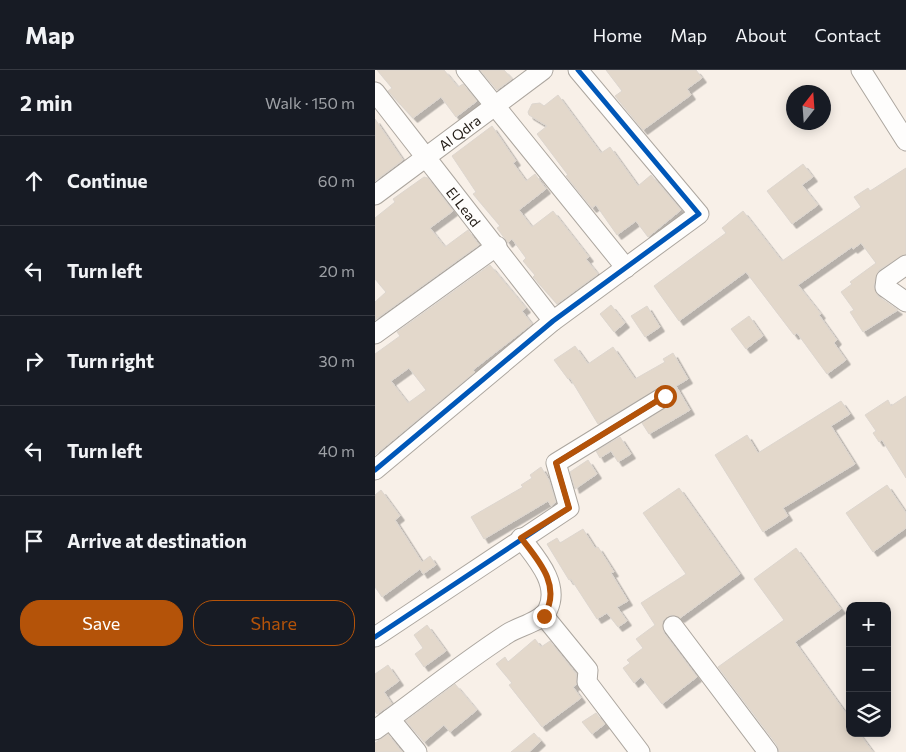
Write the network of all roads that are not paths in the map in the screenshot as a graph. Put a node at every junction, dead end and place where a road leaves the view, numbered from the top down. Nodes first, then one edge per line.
1 (466, 70) edge
2 (543, 70) edge
3 (578, 70) edge
4 (861, 70) edge
5 (375, 92) edge
6 (495, 106) junction
7 (906, 141) edge
8 (427, 159) junction
9 (375, 195) edge
10 (497, 246) junction
11 (906, 265) edge
12 (626, 268) junction
13 (906, 302) edge
14 (553, 321) junction
15 (375, 334) edge
16 (665, 396) dead end
17 (377, 463) edge
18 (521, 538) junction
19 (544, 616) junction
20 (673, 626) dead end
21 (375, 637) edge
22 (391, 719) junction
23 (375, 730) edge
24 (417, 752) edge
25 (641, 752) edge
26 (768, 752) edge

1 - 6 street
2 - 6 street, Al Qdra
3 - 12 street
4 - 7 street
5 - 8 street, El Lead
6 - 8 street, Al Qdra
6 - 12 street
8 - 9 street, Al Qdra
8 - 10 street, El Lead
10 - 14 street, El Lead
10 - 15 street
11 - 13 street
12 - 14 street
14 - 17 street
16 - 18 street
18 - 19 street
18 - 21 street
19 - 22 street
19 - 25 street
20 - 26 street
22 - 23 street
22 - 24 street

